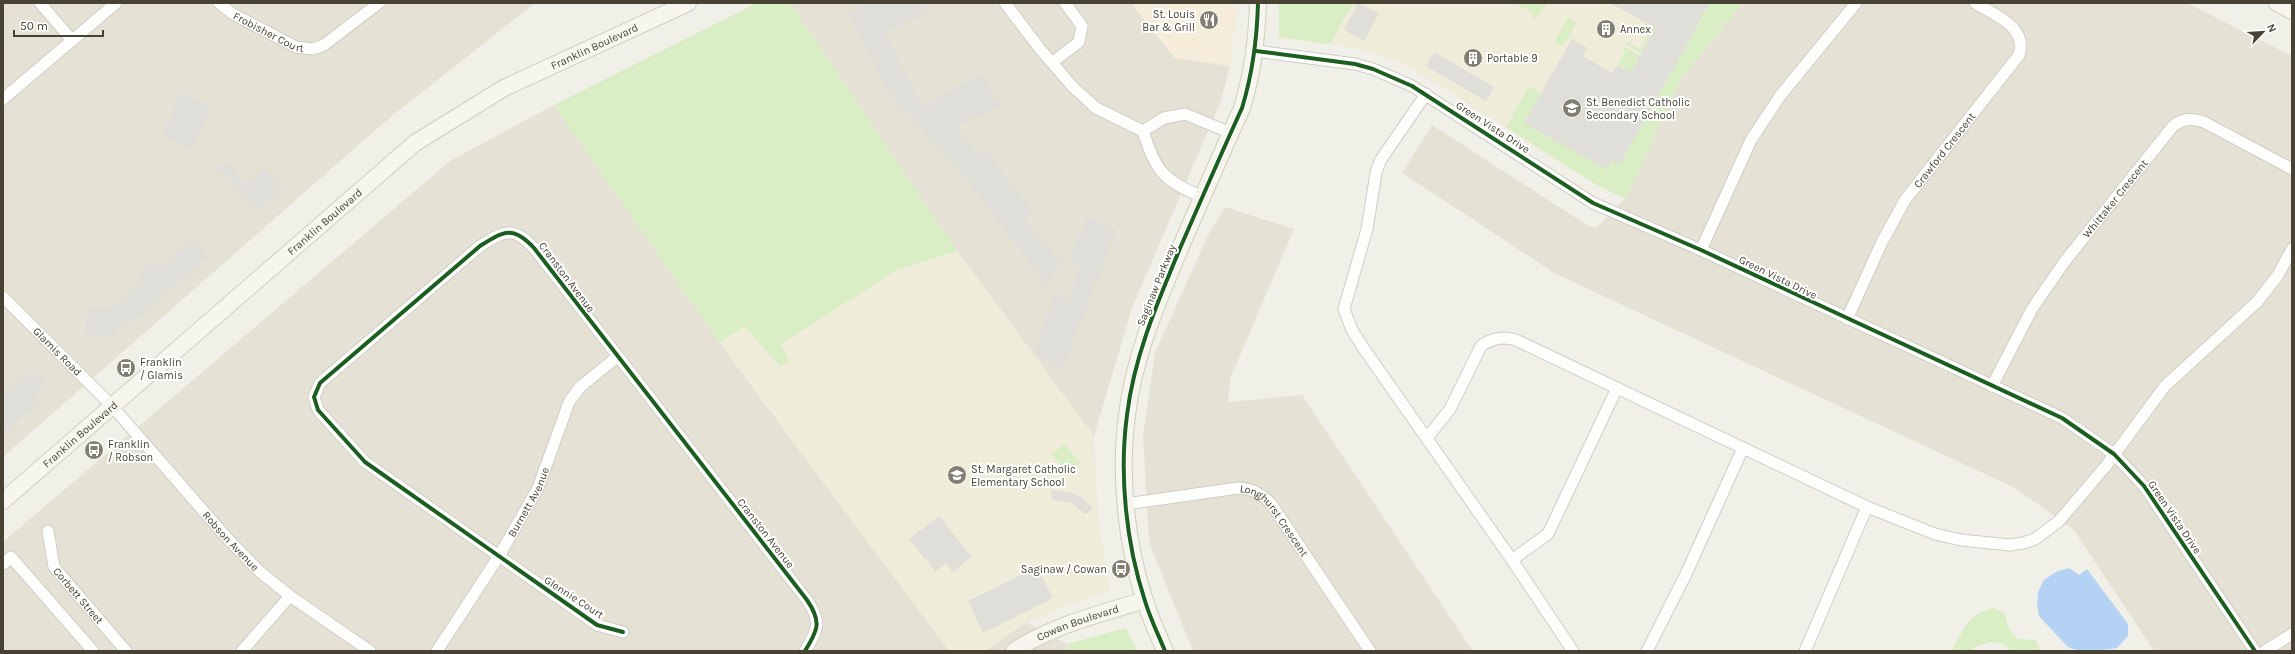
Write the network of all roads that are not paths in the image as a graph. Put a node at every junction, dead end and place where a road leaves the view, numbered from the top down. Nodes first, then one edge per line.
1 (40, 3) edge
2 (116, 3) edge
3 (220, 3) edge
4 (379, 3) edge
5 (688, 3) edge
6 (1005, 3) edge
7 (1065, 3) edge
8 (1258, 3) edge
9 (1856, 3) edge
10 (1975, 3) edge
11 (2277, 3) edge
12 (2292, 11) edge
13 (71, 40) junction
14 (1256, 51) junction
15 (1053, 62) junction
16 (1426, 94) junction
17 (3, 99) edge
18 (1143, 131) junction
19 (1230, 133) junction
20 (2292, 169) edge
21 (1203, 197) junction
22 (2292, 249) edge
23 (1701, 250) junction
24 (3, 297) edge
25 (1846, 319) junction
26 (617, 357) junction
27 (1992, 386) junction
28 (1617, 388) junction
29 (112, 406) junction
30 (1427, 438) junction
31 (1743, 448) junction
32 (2114, 454) junction
33 (3, 501) edge
34 (1126, 504) junction
35 (1867, 507) junction
36 (48, 531) dead end
37 (499, 556) junction
38 (1512, 560) junction
39 (3, 564) edge
40 (290, 596) junction
41 (1145, 600) junction
42 (623, 632) dead end
43 (2292, 634) edge
44 (93, 651) edge
45 (126, 651) edge
46 (242, 651) edge
47 (370, 651) edge
48 (437, 651) edge
49 (804, 651) edge
50 (1014, 651) edge
51 (1165, 651) edge
52 (1370, 651) edge
53 (1573, 651) edge
54 (1647, 651) edge
55 (1805, 651) edge
56 (2255, 651) edge
57 (2265, 651) edge

1 - 13 street
2 - 13 street
3 - 4 street, Frobisher Court
5 - 29 main road, Franklin Boulevard
6 - 15 street
7 - 15 street
8 - 14 main road, Saginaw Parkway
9 - 23 street
10 - 25 street, Crawford Crescent
11 - 12 main road
13 - 17 street
14 - 16 street, Green Vista Drive
14 - 19 main road, Saginaw Parkway
15 - 18 street
16 - 23 street, Green Vista Drive
16 - 30 street
18 - 19 street
18 - 21 street
19 - 21 main road, Saginaw Parkway
20 - 27 street, Whittaker Crescent
21 - 34 main road, Saginaw Parkway
22 - 32 street
23 - 25 street, Green Vista Drive
24 - 29 street, Glamis Road
25 - 27 street, Green Vista Drive
26 - 37 street, Burnett Avenue
26 - 37 street, Cranston Avenue
26 - 49 street, Cranston Avenue
27 - 32 street, Green Vista Drive
28 - 30 street
28 - 31 street
28 - 38 street
29 - 33 main road, Franklin Boulevard
29 - 40 street, Robson Avenue
30 - 38 street
31 - 35 street
31 - 54 street
32 - 35 street
32 - 56 street, Green Vista Drive
34 - 41 main road, Saginaw Parkway
34 - 52 street, Longhurst Crescent
35 - 55 street
36 - 45 street, Corbett Street
37 - 42 street, Glennie Court
37 - 48 street, Burnett Avenue
38 - 53 street
39 - 44 street
40 - 46 street
40 - 47 street, Robson Avenue
41 - 50 main road, Cowan Boulevard
41 - 51 main road, Saginaw Parkway
43 - 57 street

